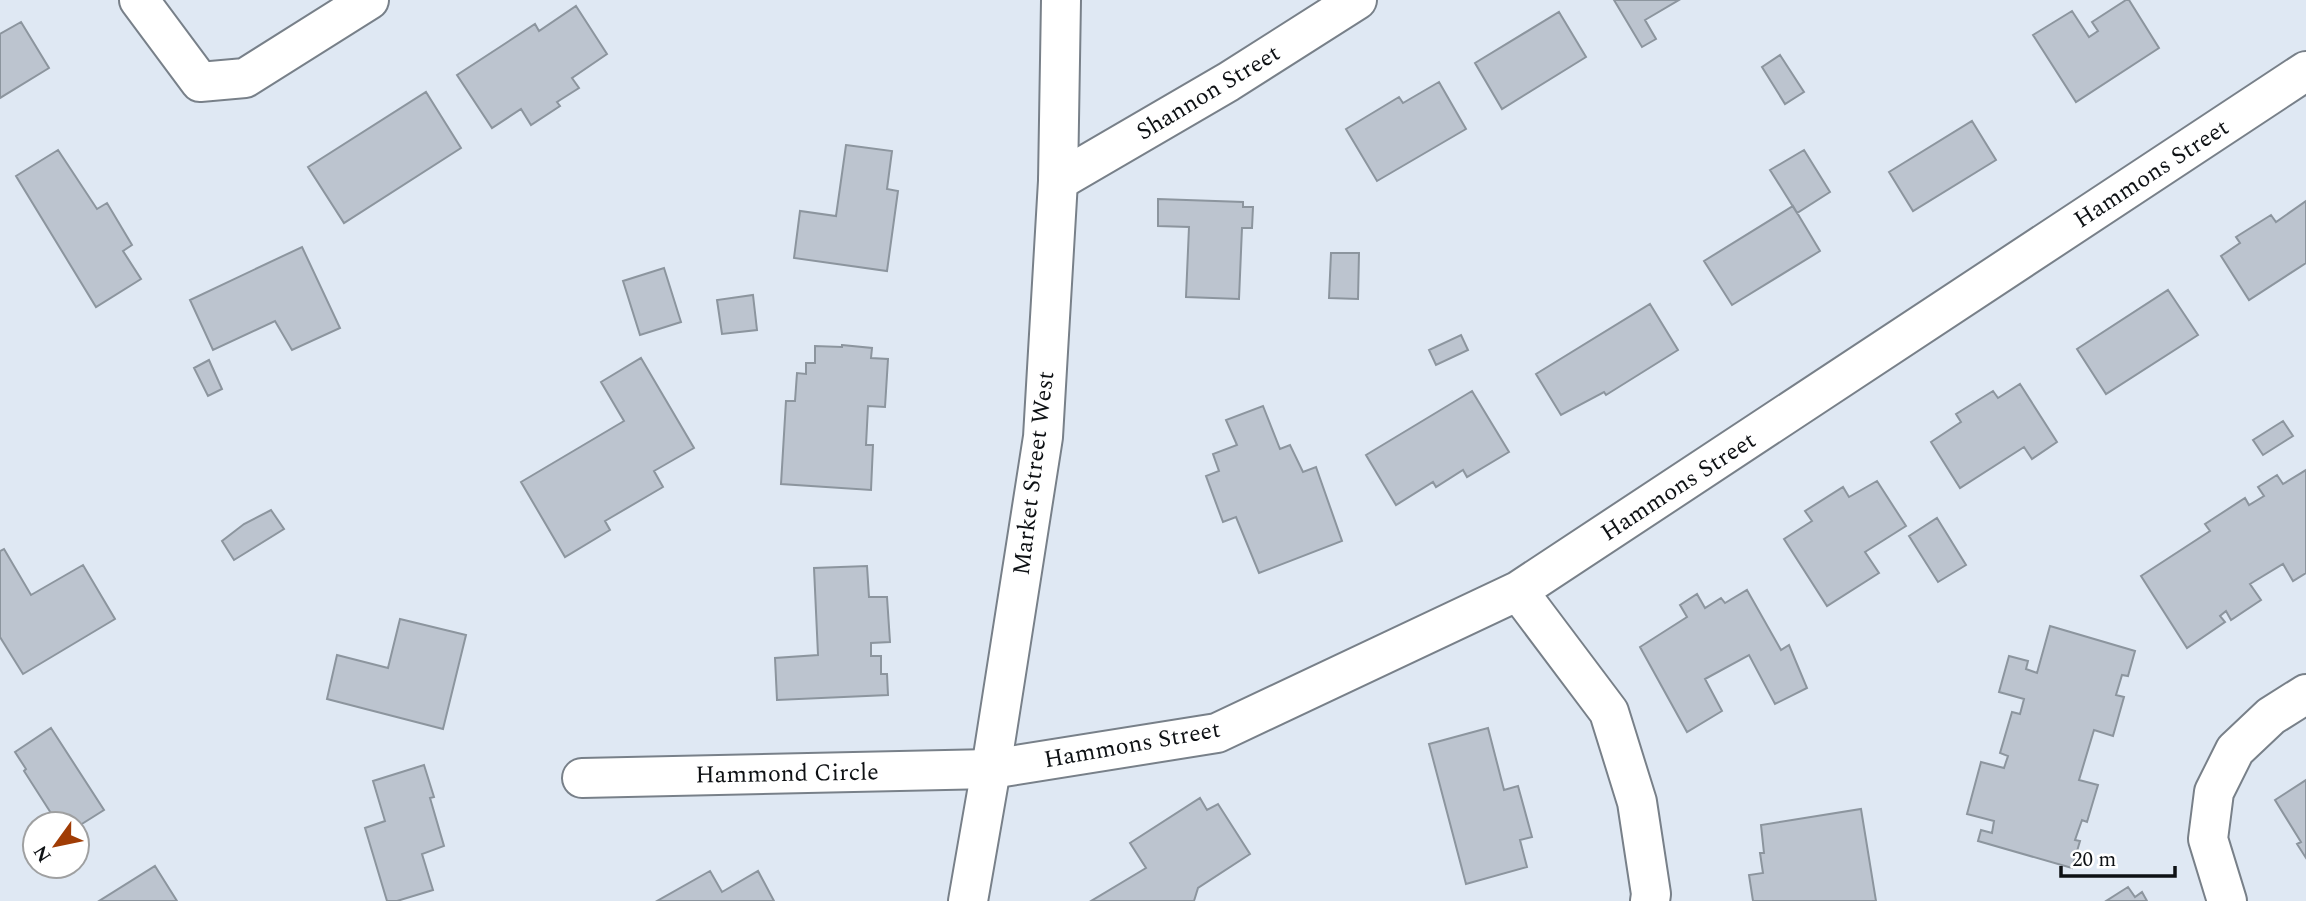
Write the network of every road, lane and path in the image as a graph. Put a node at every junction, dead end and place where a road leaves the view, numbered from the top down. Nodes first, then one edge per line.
1 (139, 0) edge
2 (369, 0) edge
3 (1061, 0) edge
4 (1357, 0) edge
5 (2306, 71) edge
6 (1058, 181) junction
7 (1518, 591) junction
8 (2306, 694) edge
9 (991, 769) junction
10 (582, 778) dead end
11 (968, 901) edge
12 (1650, 901) edge
13 (2227, 901) edge

1 - 2 street
3 - 6 street, Market Street West
4 - 6 street, Shannon Street
5 - 7 street, Hammons Street
6 - 9 street, Market Street West
7 - 9 street, Hammons Street
7 - 12 street
8 - 13 street
9 - 10 street, Hammond Circle
9 - 11 street, Market Street West

